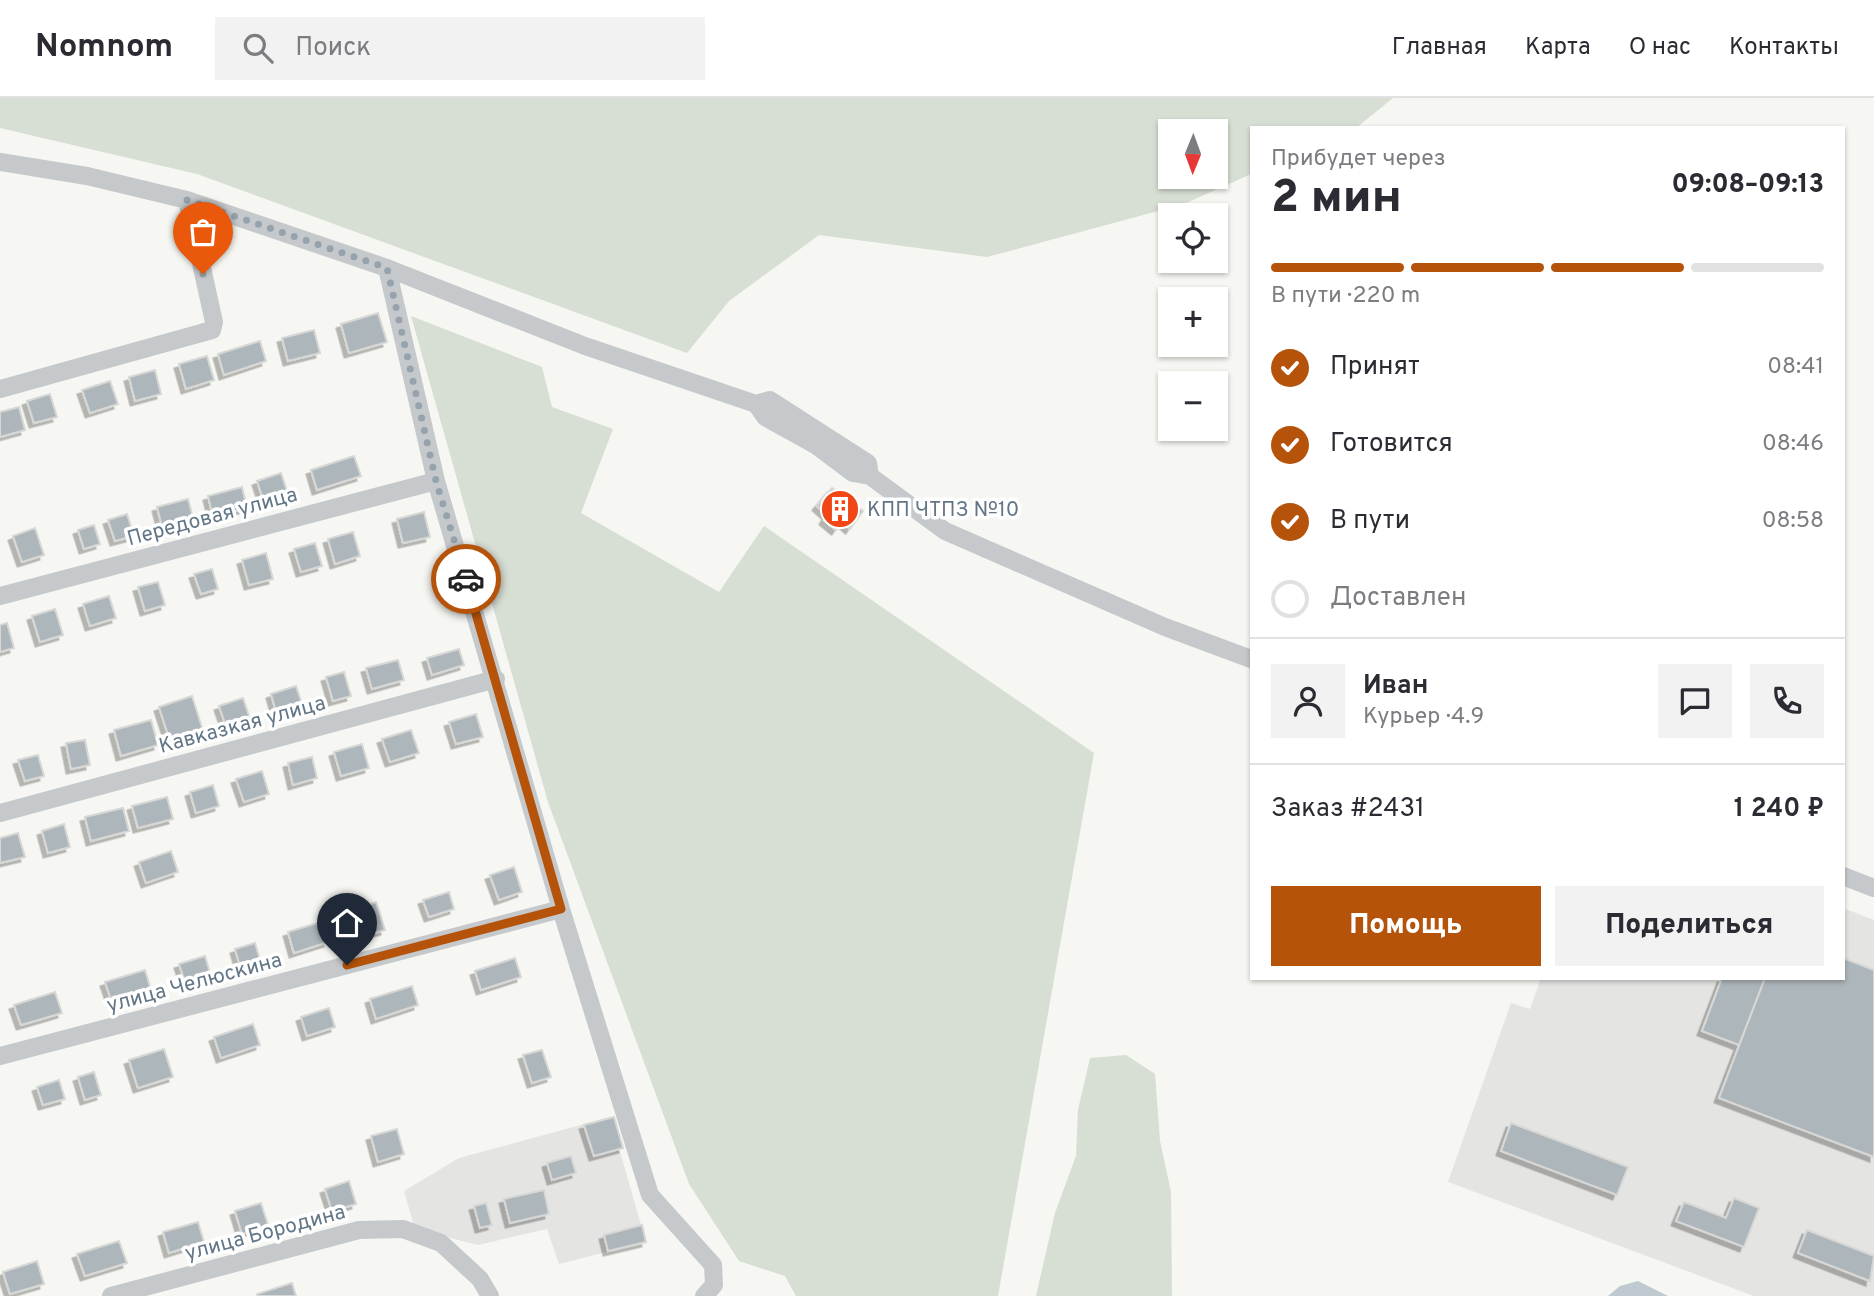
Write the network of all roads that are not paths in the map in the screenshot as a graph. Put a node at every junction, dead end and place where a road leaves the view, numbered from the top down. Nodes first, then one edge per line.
1 (0, 162) edge
2 (187, 200) junction
3 (387, 268) junction
4 (0, 389) edge
5 (436, 481) junction
6 (0, 596) edge
7 (1250, 659) edge
8 (496, 679) junction
9 (0, 813) edge
10 (1845, 877) edge
11 (1874, 888) edge
12 (561, 909) junction
13 (0, 1056) edge
14 (111, 1296) edge
15 (490, 1296) edge
16 (704, 1296) edge

1 - 2 street
2 - 3 street
2 - 4 street
3 - 5 street
3 - 7 street
5 - 6 street, Передовая улица
5 - 8 street
8 - 9 street, Кавказкая улица
8 - 12 street
10 - 11 street
12 - 13 street, улица Челюскина
12 - 16 street
14 - 15 street, улица Бородина

